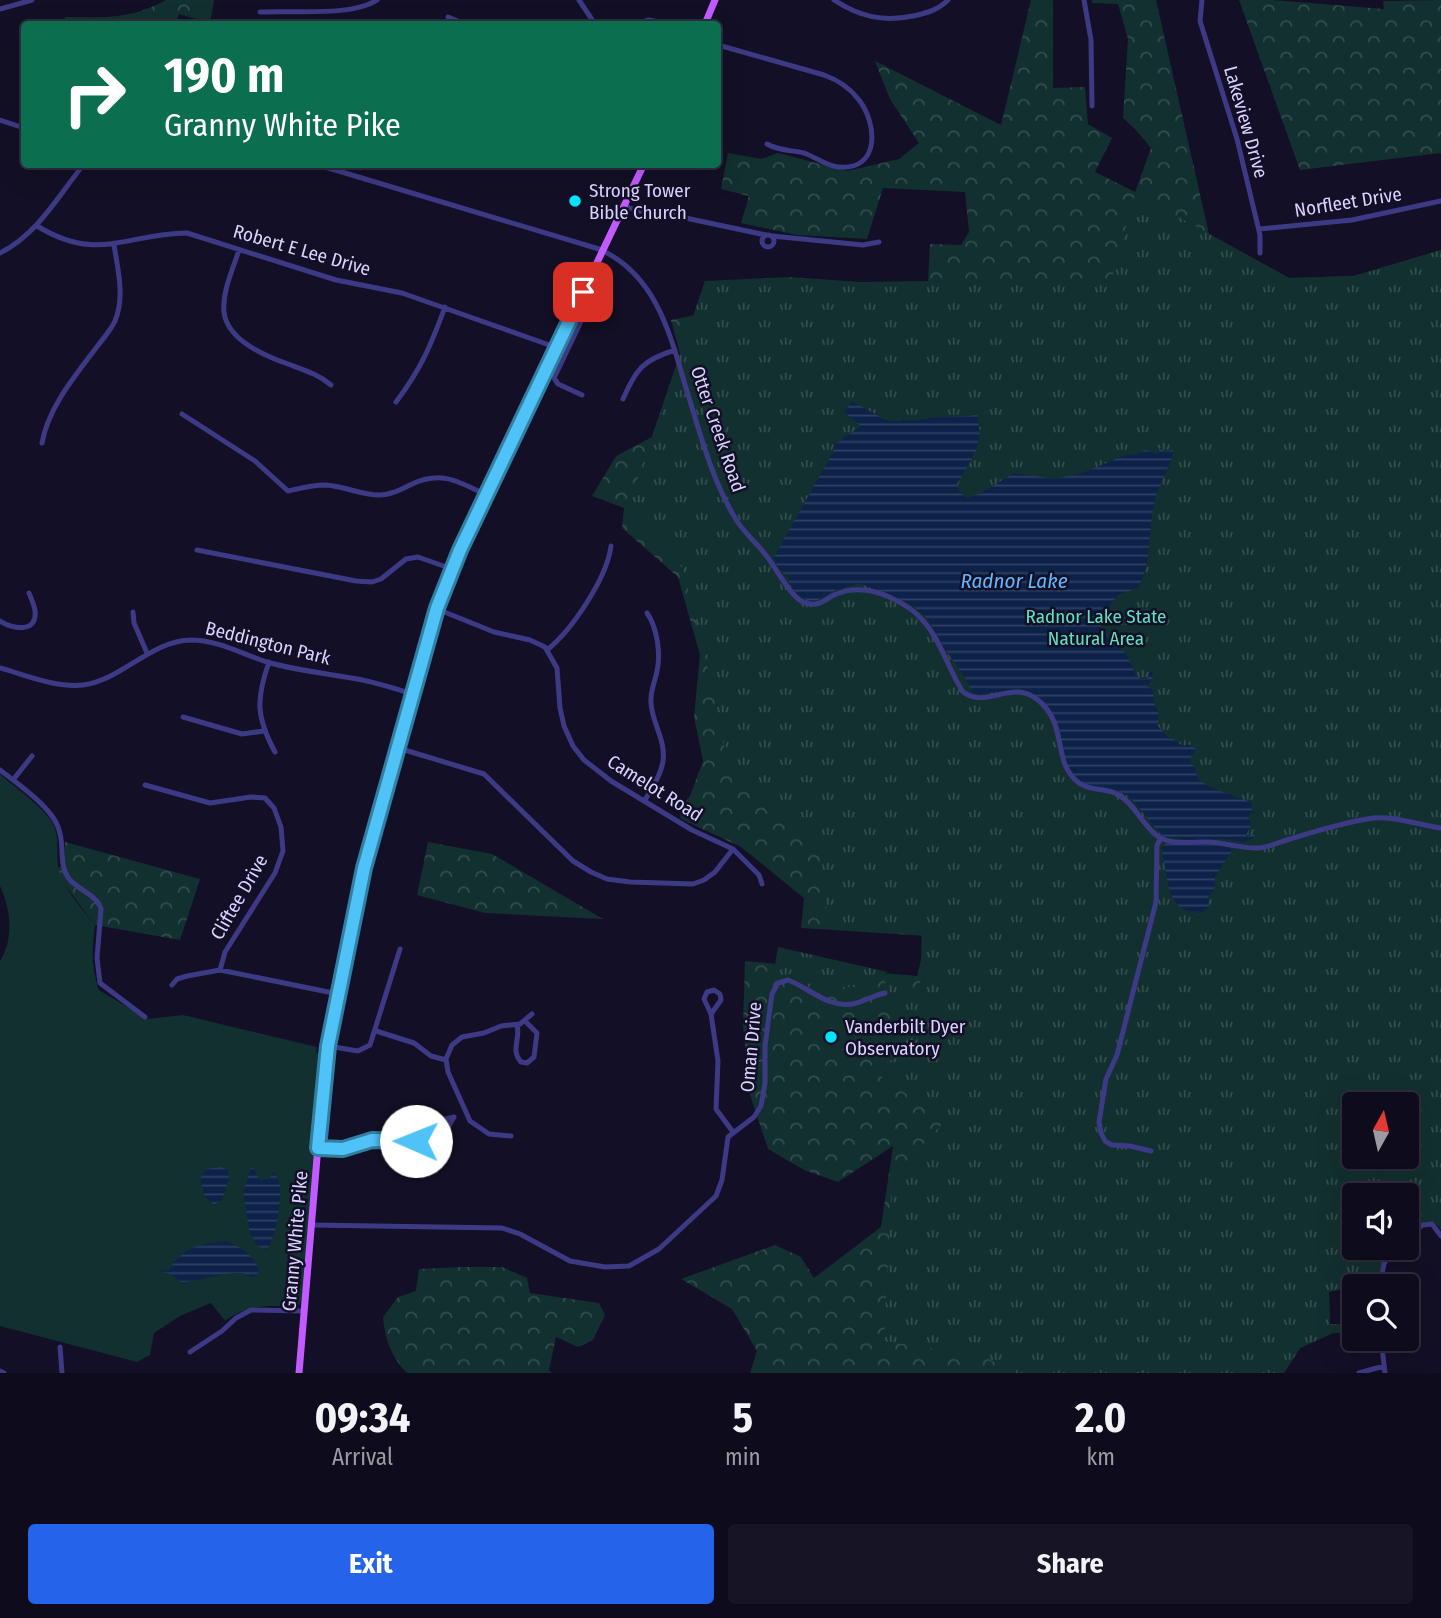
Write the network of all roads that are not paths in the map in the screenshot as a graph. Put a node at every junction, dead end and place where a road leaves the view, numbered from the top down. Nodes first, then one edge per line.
1 (32, 0) edge
2 (377, 0) edge
3 (579, 0) edge
4 (715, 0) edge
5 (834, 0) edge
6 (948, 0) edge
7 (1084, 0) edge
8 (1202, 0) edge
9 (0, 9) edge
10 (260, 12) dead end
11 (448, 17) dead end
12 (458, 21) edge
13 (593, 21) edge
14 (706, 21) edge
15 (721, 46) edge
16 (1091, 106) dead end
17 (0, 120) edge
18 (21, 127) edge
19 (768, 144) dead end
20 (81, 168) edge
21 (328, 168) edge
22 (642, 168) edge
23 (1441, 201) edge
24 (624, 206) junction
25 (37, 226) junction
26 (1259, 229) junction
27 (879, 242) dead end
28 (114, 245) junction
29 (239, 250) junction
30 (603, 250) junction
31 (0, 253) edge
32 (1260, 253) dead end
33 (599, 284) dead end
34 (445, 307) junction
35 (570, 318) junction
36 (581, 322) junction
37 (555, 347) junction
38 (675, 350) junction
39 (331, 385) dead end
40 (582, 396) dead end
41 (623, 399) dead end
42 (396, 402) dead end
43 (182, 414) dead end
44 (42, 443) dead end
45 (486, 495) junction
46 (611, 546) dead end
47 (197, 550) dead end
48 (452, 569) junction
49 (29, 593) dead end
50 (437, 608) junction
51 (133, 612) dead end
52 (647, 613) dead end
53 (0, 621) edge
54 (547, 650) junction
55 (148, 653) junction
56 (269, 662) junction
57 (0, 668) edge
58 (413, 694) junction
59 (183, 717) dead end
60 (264, 731) junction
61 (398, 748) junction
62 (275, 752) dead end
63 (32, 756) dead end
64 (0, 770) edge
65 (13, 780) junction
66 (145, 785) dead end
67 (645, 800) junction
68 (1441, 828) edge
69 (1161, 838) junction
70 (733, 849) junction
71 (762, 884) dead end
72 (400, 949) dead end
73 (220, 970) junction
74 (172, 985) dead end
75 (885, 993) dead end
76 (338, 994) junction
77 (532, 1014) dead end
78 (711, 1014) dead end
79 (145, 1017) dead end
80 (525, 1021) junction
81 (517, 1025) junction
82 (376, 1031) junction
83 (328, 1046) junction
84 (446, 1060) junction
85 (464, 1113) junction
86 (454, 1118) junction
87 (733, 1132) junction
88 (430, 1135) junction
89 (511, 1136) dead end
90 (318, 1151) junction
91 (1151, 1151) dead end
92 (312, 1225) junction
93 (1419, 1227) edge
94 (1441, 1236) edge
95 (304, 1311) junction
96 (60, 1347) dead end
97 (1383, 1351) edge
98 (190, 1352) dead end
99 (1385, 1370) edge
100 (62, 1373) edge
101 (299, 1373) edge
102 (1359, 1373) edge

1 - 9 street
2 - 10 street
3 - 13 street
4 - 14 main road
5 - 6 street
7 - 16 street
8 - 26 street, Lakeview Drive
11 - 12 street
15 - 19 street
17 - 18 street
20 - 25 street
21 - 30 street, Otter Creek Road
22 - 24 main road, Granny White Pike
23 - 26 street, Norfleet Drive
24 - 27 street
24 - 30 main road, Granny White Pike
25 - 28 street, Robert E Lee Drive
25 - 31 street
26 - 32 street, Lakeview Drive
28 - 29 street, Robert E Lee Drive
28 - 44 street
29 - 34 street, Robert E Lee Drive
29 - 39 street
30 - 35 main road, Granny White Pike
30 - 38 street, Otter Creek Road
33 - 36 street
34 - 37 street, Robert E Lee Drive
34 - 42 street
35 - 36 street
35 - 37 main road, Granny White Pike
36 - 40 street
37 - 45 main road, Granny White Pike
38 - 41 street
38 - 69 street, Otter Creek Road
43 - 45 street
45 - 48 main road, Granny White Pike
46 - 54 street
47 - 48 street
48 - 50 main road, Granny White Pike
49 - 53 street
50 - 54 street
50 - 58 main road, Granny White Pike
51 - 55 street
52 - 67 street
54 - 67 street, Camelot Road
55 - 56 street, Beddington Park
55 - 57 street, Beddington Park
56 - 58 street, Beddington Park
56 - 60 street
58 - 61 main road, Granny White Pike
59 - 60 street
60 - 62 street
61 - 70 street
61 - 76 main road, Granny White Pike
63 - 65 street
64 - 65 street
65 - 79 street
66 - 73 street, Cliftee Drive
67 - 70 street, Camelot Road
68 - 69 street
69 - 91 street
70 - 71 street, Camelot Road
72 - 82 street
73 - 74 street
73 - 76 street
75 - 87 street, Oman Drive
76 - 83 main road, Granny White Pike
77 - 80 street
78 - 87 street
80 - 81 street
80 - 81 street
81 - 84 street
82 - 83 street
82 - 84 street
83 - 90 main road, Granny White Pike
84 - 85 street
85 - 86 street
85 - 89 street
86 - 88 street
86 - 88 street
87 - 92 street
88 - 90 street
90 - 92 main road, Granny White Pike
92 - 95 main road, Granny White Pike
93 - 94 street
95 - 98 street
95 - 101 main road, Granny White Pike
96 - 100 street
97 - 99 street
99 - 102 street

